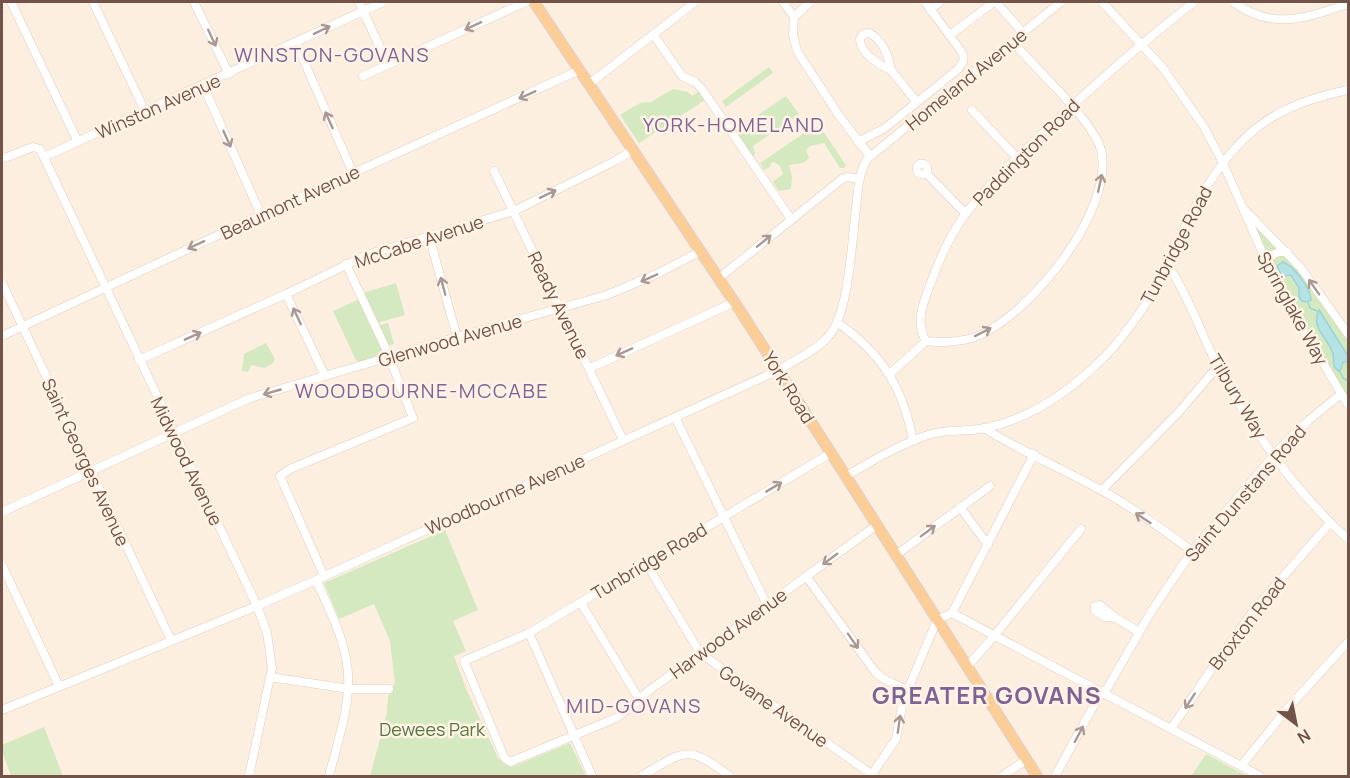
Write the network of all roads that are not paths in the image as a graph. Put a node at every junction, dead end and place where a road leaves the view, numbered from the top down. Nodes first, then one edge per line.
1 (11, 2) edge
2 (93, 2) edge
3 (194, 2) edge
4 (358, 2) edge
5 (383, 2) edge
6 (526, 2) edge
7 (534, 2) edge
8 (695, 2) edge
9 (783, 2) edge
10 (810, 2) edge
11 (925, 2) edge
12 (940, 2) edge
13 (995, 2) edge
14 (1061, 2) edge
15 (1102, 2) edge
16 (1194, 2) edge
17 (1233, 2) edge
18 (1348, 4) edge
19 (930, 10) junction
20 (363, 11) junction
21 (794, 17) junction
22 (1023, 33) junction
23 (653, 34) junction
24 (950, 35) junction
25 (1012, 41) junction
26 (296, 43) junction
27 (1142, 43) junction
28 (388, 65) junction
29 (580, 70) junction
30 (891, 70) junction
31 (229, 74) junction
32 (363, 76) dead end
33 (589, 84) junction
34 (203, 85) junction
35 (1348, 90) edge
36 (916, 101) junction
37 (1072, 106) junction
38 (972, 110) dead end
39 (145, 111) junction
40 (78, 142) junction
41 (858, 142) junction
42 (633, 150) junction
43 (870, 156) junction
44 (44, 157) junction
45 (1017, 158) junction
46 (2, 159) edge
47 (1223, 163) junction
48 (494, 171) dead end
49 (926, 172) dead end
50 (353, 173) junction
51 (859, 179) junction
52 (1244, 209) junction
53 (514, 211) junction
54 (966, 214) junction
55 (261, 215) junction
56 (791, 219) junction
57 (429, 236) junction
58 (701, 251) junction
59 (1287, 252) junction
60 (1267, 263) junction
61 (346, 264) junction
62 (1169, 267) junction
63 (719, 278) junction
64 (2, 283) edge
65 (105, 288) junction
66 (286, 294) junction
67 (735, 302) junction
68 (559, 308) junction
69 (838, 323) junction
70 (22, 326) junction
71 (1348, 334) edge
72 (2, 336) edge
73 (457, 337) junction
74 (926, 341) junction
75 (388, 358) junction
76 (139, 360) junction
77 (1218, 366) junction
78 (590, 368) junction
79 (779, 370) junction
80 (890, 374) junction
81 (325, 376) junction
82 (1341, 394) junction
83 (1348, 405) edge
84 (675, 417) junction
85 (984, 428) junction
86 (173, 432) junction
87 (623, 440) junction
88 (913, 441) junction
89 (831, 453) junction
90 (1034, 454) junction
91 (1274, 455) junction
92 (91, 471) junction
93 (846, 476) junction
94 (990, 486) dead end
95 (1102, 490) junction
96 (960, 507) junction
97 (2, 512) edge
98 (724, 516) junction
99 (1330, 523) junction
100 (877, 525) junction
101 (1080, 529) dead end
102 (1348, 539) edge
103 (988, 545) junction
104 (1192, 550) junction
105 (896, 555) junction
106 (646, 563) junction
107 (2, 565) edge
108 (806, 576) junction
109 (320, 578) junction
110 (581, 603) junction
111 (767, 605) junction
112 (257, 606) junction
113 (952, 613) junction
114 (1116, 618) dead end
115 (937, 620) junction
116 (1139, 632) junction
117 (529, 633) junction
118 (994, 636) junction
119 (171, 640) junction
120 (1348, 642) edge
121 (700, 653) junction
122 (967, 667) junction
123 (270, 677) junction
124 (59, 686) junction
125 (349, 689) junction
126 (389, 689) dead end
127 (907, 690) junction
128 (1103, 693) junction
129 (639, 699) junction
130 (2, 710) edge
131 (1171, 729) junction
132 (573, 736) junction
133 (1026, 760) junction
134 (510, 762) joint
135 (1241, 766) junction
136 (873, 776) edge
137 (249, 777) edge
138 (329, 777) edge
139 (592, 777) edge
140 (641, 777) edge
141 (730, 777) edge
142 (1002, 777) edge
143 (1037, 777) edge
144 (1055, 777) edge
145 (1260, 777) edge

1 - 40 street
2 - 39 street
3 -> 31 street
4 - 20 street
5 - 20 street, Winston Avenue
6 -> 28 street
7 - 29 main road, York Road
8 - 23 street
9 - 21 street
10 - 21 street
11 - 19 street
12 - 19 street
13 - 22 street
13 - 24 street
14 - 22 street, Homeland Avenue
15 - 27 street, Springlake Way
16 - 27 street, Paddington Road
17 - 18 street
19 - 24 street
26 -> 20 street, Winston Avenue
20 - 28 street
21 - 41 street
22 - 25 street, Homeland Avenue
23 - 33 street
23 - 56 street
24 - 36 street
25 - 37 street
25 - 43 street, Homeland Avenue
26 - 31 street, Winston Avenue
50 -> 26 street
27 - 37 street, Paddington Road
27 - 47 street, Springlake Way
28 - 32 street
29 - 33 main road, York Road
29 -> 50 street, Beaumont Avenue
30 - 30 street
30 - 36 street
31 - 34 street, Winston Avenue
33 - 42 main road, York Road
34 - 39 street, Winston Avenue
34 -> 55 street
35 - 47 street, Tunbridge Road
36 - 41 street
37 - 45 street, Paddington Road
74 -> 37 street
38 - 45 street
39 - 40 street, Winston Avenue
40 - 44 street, Winston Avenue
41 - 43 street
53 -> 42 street, McCabe Avenue
42 - 58 main road, York Road
43 - 51 street, Woodbourne Avenue
44 - 46 street
44 - 65 street, Midwood Avenue
45 - 54 street, Paddington Road
47 - 52 street, Springlake Way
47 - 62 street, Tunbridge Road
48 - 53 street, Ready Avenue
49 - 54 street
50 - 55 street, Beaumont Avenue
51 - 56 street
51 - 69 street, Woodbourne Avenue
52 - 59 street, Springlake Way
52 - 60 street, Springlake Way
53 - 57 street, McCabe Avenue
53 - 68 street, Ready Avenue
54 - 74 street, Paddington Road
55 -> 65 street, Beaumont Avenue
63 -> 56 street
57 - 61 street, McCabe Avenue
73 -> 57 street
58 - 63 main road, York Road
58 -> 68 street, Glenwood Avenue
59 - 60 street
71 -> 59 street, Springlake Way
60 - 82 street, Springlake Way
61 - 66 street, McCabe Avenue
61 - 75 street
62 - 77 street, Tilbury Way
62 - 85 street, Tunbridge Road
63 - 67 main road, York Road
64 - 70 street, Saint Georges Avenue
65 - 70 street, Beaumont Avenue
65 - 76 street, Midwood Avenue
76 -> 66 street, McCabe Avenue
81 -> 66 street
67 -> 78 street
67 - 79 main road, York Road
68 - 73 street, Glenwood Avenue
68 - 78 street, Ready Avenue
69 - 79 street, Woodbourne Avenue
69 - 80 street
70 - 72 street, Beaumont Avenue
70 - 92 street, Saint Georges Avenue
73 - 75 street, Glenwood Avenue
74 - 80 street
75 - 81 street, Glenwood Avenue
75 - 109 street
76 - 86 street, Midwood Avenue
77 - 91 street, Tilbury Way
77 - 95 street
78 - 87 street, Ready Avenue
79 - 84 street, Woodbourne Avenue
79 - 89 main road, York Road
80 - 88 street
81 -> 86 street, Glenwood Avenue
82 - 83 street, Springlake Way
82 - 91 street, Saint Dunstans Road
84 - 87 street, Woodbourne Avenue
84 - 98 street
85 - 88 street, Tunbridge Road
85 - 90 street
86 - 92 street, Glenwood Avenue
86 - 112 street, Midwood Avenue
87 - 109 street, Woodbourne Avenue
88 - 93 street, Tunbridge Road
89 - 93 main road, York Road
98 -> 89 street, Tunbridge Road
90 - 95 street
90 - 103 street
91 - 99 street, Tilbury Way
91 - 104 street, Saint Dunstans Road
92 - 97 street, Glenwood Avenue
92 - 119 street, Saint Georges Avenue
93 - 100 main road, York Road
94 - 96 street
104 -> 95 street
96 - 103 street
105 -> 96 street
98 - 106 street, Tunbridge Road
98 - 111 street
99 - 102 street, Tilbury Way
99 -> 131 street, Broxton Road
100 - 105 main road, York Road
100 -> 108 street, Harwood Avenue
101 - 118 street
103 - 113 street
104 - 116 street, Saint Dunstans Road
105 - 115 main road, York Road
106 - 110 street, Tunbridge Road
106 - 121 street, Govane Avenue
107 - 124 street
108 - 111 street, Harwood Avenue
108 -> 127 street
109 - 112 street, Woodbourne Avenue
109 - 125 street
110 - 117 street, Tunbridge Road
110 - 129 street
111 - 121 street, Harwood Avenue
112 - 119 street, Woodbourne Avenue
112 - 123 street, Midwood Avenue
113 - 115 street
113 - 118 street
114 - 116 street
115 - 122 main road, York Road
115 - 127 street
116 - 128 street, Saint Dunstans Road
117 - 132 street
117 - 134 street, Tunbridge Road
118 - 122 street
118 - 128 street
119 - 124 street, Woodbourne Avenue
120 - 135 street
121 - 129 street, Harwood Avenue
121 - 136 street, Govane Avenue
122 - 133 main road, York Road
123 - 125 street
123 - 137 street, Midwood Avenue
124 - 130 street, Woodbourne Avenue
125 - 126 street
125 - 138 street
136 -> 127 street
128 - 131 street
144 -> 128 street, Saint Dunstans Road
129 - 132 street, Harwood Avenue
131 - 135 street
132 - 134 street, Harwood Avenue
132 - 139 street
133 - 142 street
133 - 143 main road, York Road
135 - 145 street
140 - 141 street

